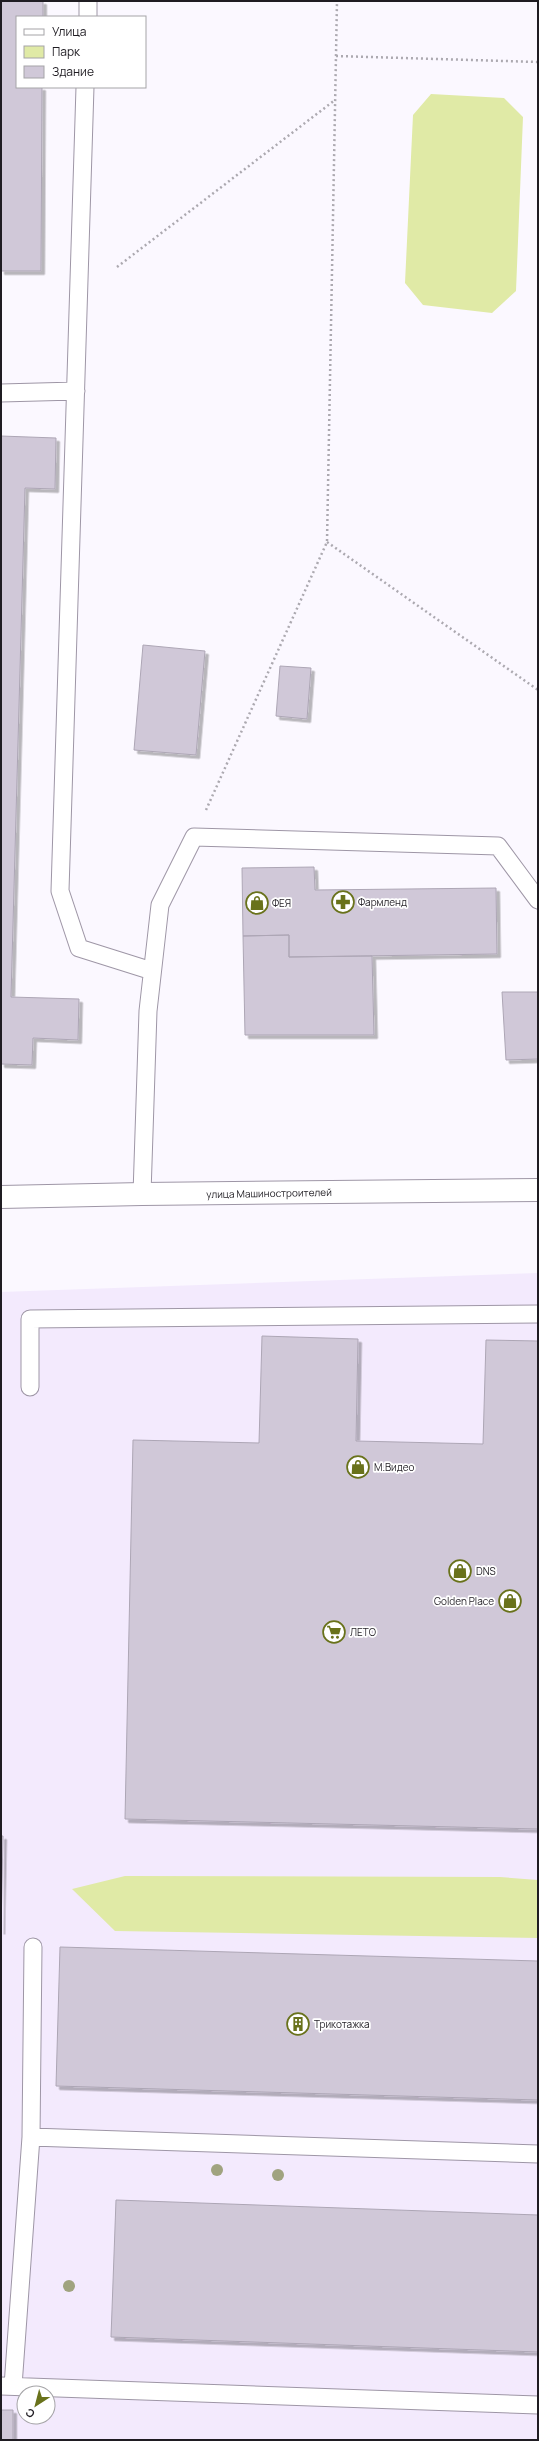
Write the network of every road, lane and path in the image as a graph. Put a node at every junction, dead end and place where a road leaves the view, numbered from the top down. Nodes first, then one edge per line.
1 (88, 1) edge
2 (337, 1) edge
3 (88, 16) edge
4 (336, 56) junction
5 (538, 62) edge
6 (85, 88) edge
7 (335, 99) junction
8 (117, 267) dead end
9 (76, 391) junction
10 (1, 393) edge
11 (327, 542) junction
12 (538, 690) edge
13 (194, 837) junction
14 (538, 900) edge
15 (152, 971) junction
16 (538, 1190) edge
17 (142, 1194) junction
18 (1, 1197) edge
19 (538, 1314) edge
20 (30, 1387) dead end
21 (33, 1947) dead end
22 (31, 2137) junction
23 (538, 2154) edge
24 (7, 2386) edge
25 (538, 2405) edge

1 - 3 lane
2 - 4 path
4 - 5 path
4 - 7 path
6 - 9 lane
7 - 8 path
7 - 11 path
9 - 10 lane
9 - 15 lane
11 - 12 path
11 - 13 path
13 - 14 lane
13 - 15 lane
15 - 17 lane
16 - 17 street, улица Машиностроителей
17 - 18 street, улица Машиностроителей
19 - 20 lane
21 - 22 lane
22 - 23 lane
22 - 24 lane
24 - 25 lane

